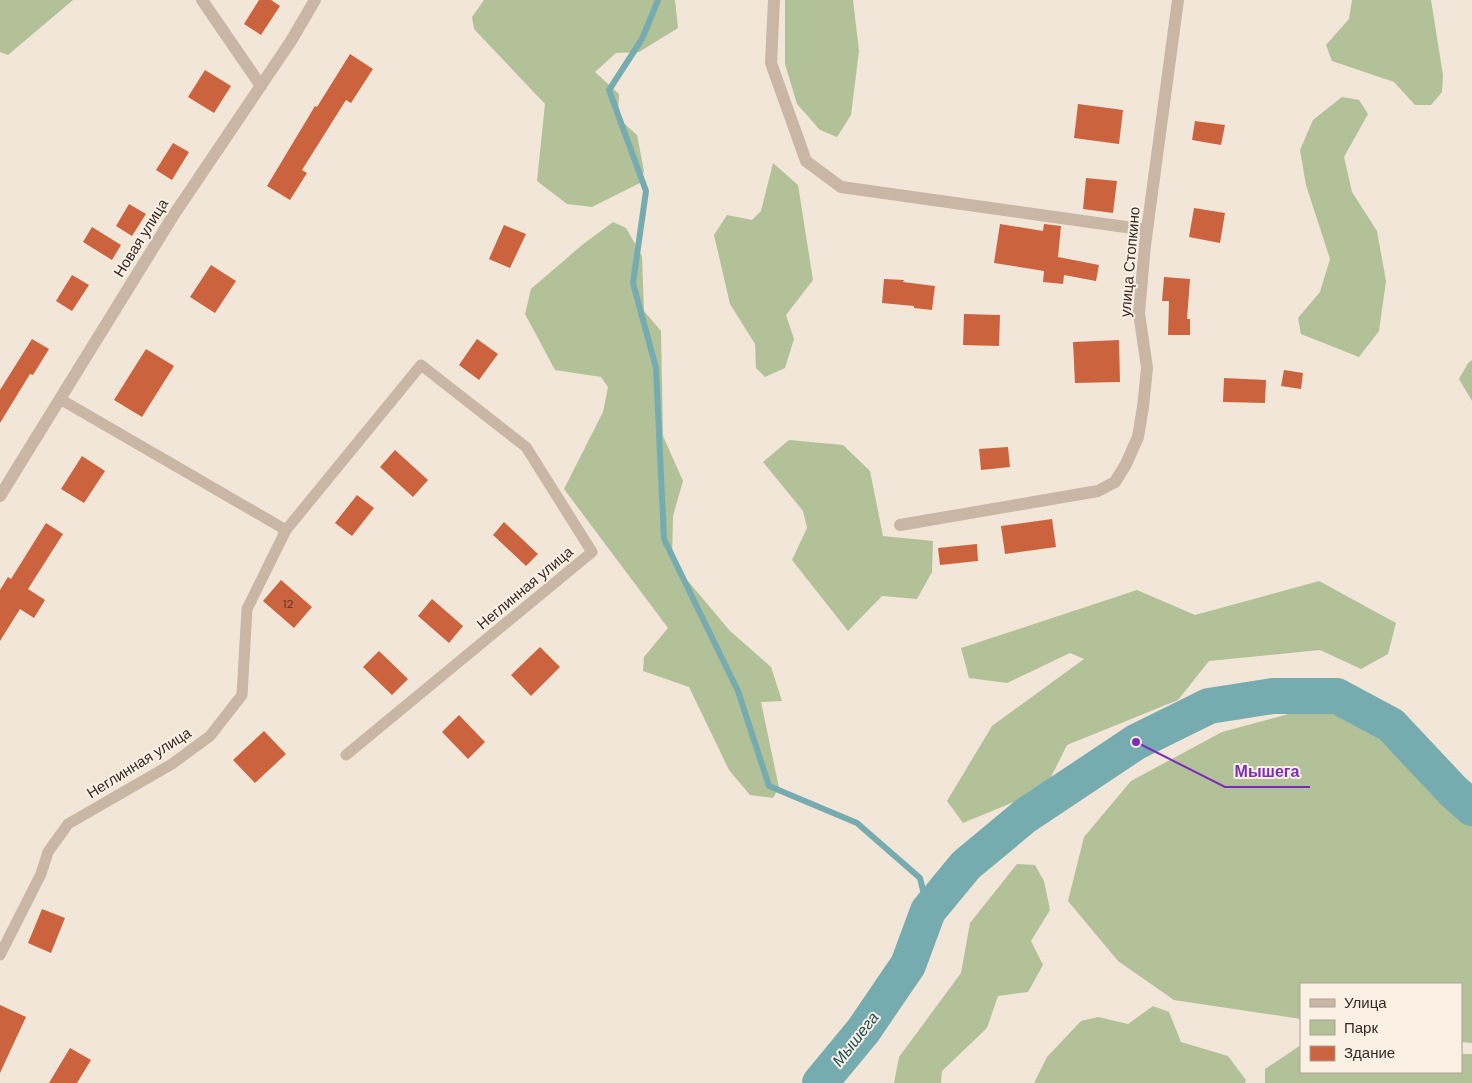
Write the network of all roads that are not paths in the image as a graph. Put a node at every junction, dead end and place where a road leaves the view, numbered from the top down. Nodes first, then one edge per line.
1 (202, 0) edge
2 (315, 0) edge
3 (774, 0) edge
4 (1178, 0) edge
5 (261, 86) junction
6 (1147, 230) junction
7 (60, 398) junction
8 (0, 496) edge
9 (900, 525) dead end
10 (286, 530) junction
11 (346, 755) dead end
12 (0, 955) edge

1 - 5 street
2 - 5 street, Новая улица
3 - 6 street
4 - 6 street, улица Стопкино
5 - 7 street, Новая улица
6 - 9 street, улица Стопкино
7 - 8 street, Новая улица
7 - 10 lane
10 - 11 lane, Неглинная улица
10 - 12 lane, Неглинная улица

